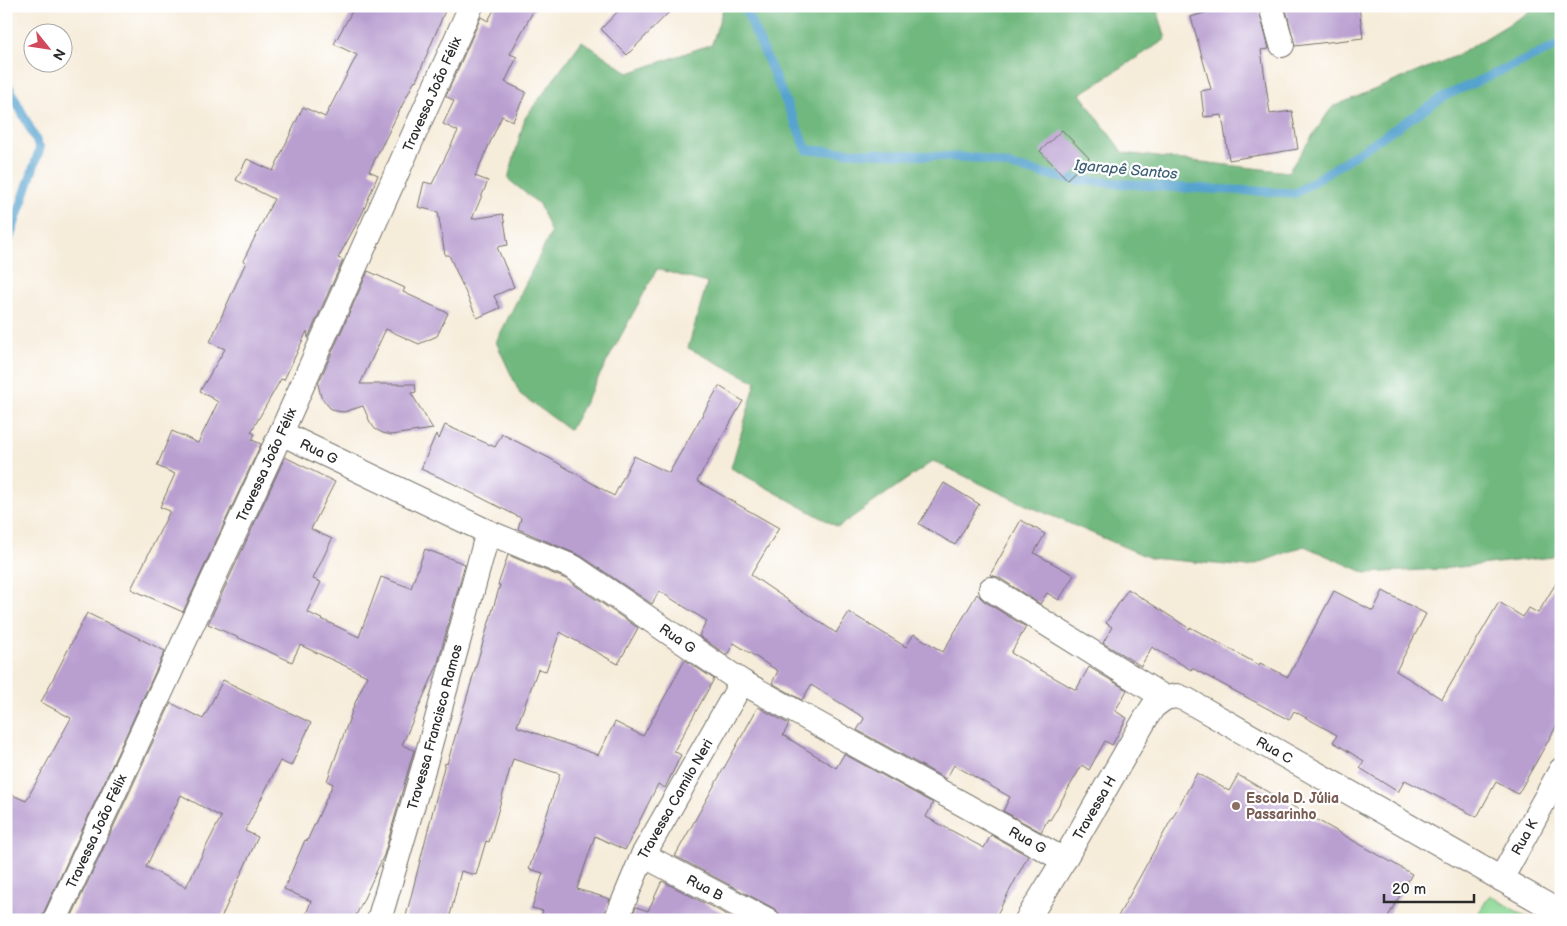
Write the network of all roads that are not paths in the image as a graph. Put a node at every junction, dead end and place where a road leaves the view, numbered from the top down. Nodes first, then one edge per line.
1 (471, 6) edge
2 (1272, 6) edge
3 (1282, 45) dead end
4 (281, 433) junction
5 (488, 532) junction
6 (990, 589) dead end
7 (742, 682) junction
8 (1165, 698) junction
9 (1561, 770) edge
10 (643, 856) junction
11 (1064, 860) junction
12 (1500, 879) junction
13 (1561, 913) edge
14 (55, 920) edge
15 (379, 920) edge
16 (616, 920) edge
17 (767, 920) edge
18 (1027, 920) edge

1 - 4 street, Travessa João Félix
2 - 3 street
4 - 5 street, Rua G
4 - 14 street, Travessa João Félix
5 - 7 street, Rua G
5 - 15 street, Travessa Francisco Ramos
6 - 8 street, Rua C
7 - 10 street, Travessa Camilo Neri
7 - 11 street, Rua G
8 - 11 street, Travessa H
8 - 12 street, Rua C
9 - 12 street, Rua K
10 - 16 street, Travessa Camilo Neri
10 - 17 street, Rua B
11 - 18 street, Travessa H
12 - 13 street, Rua C

